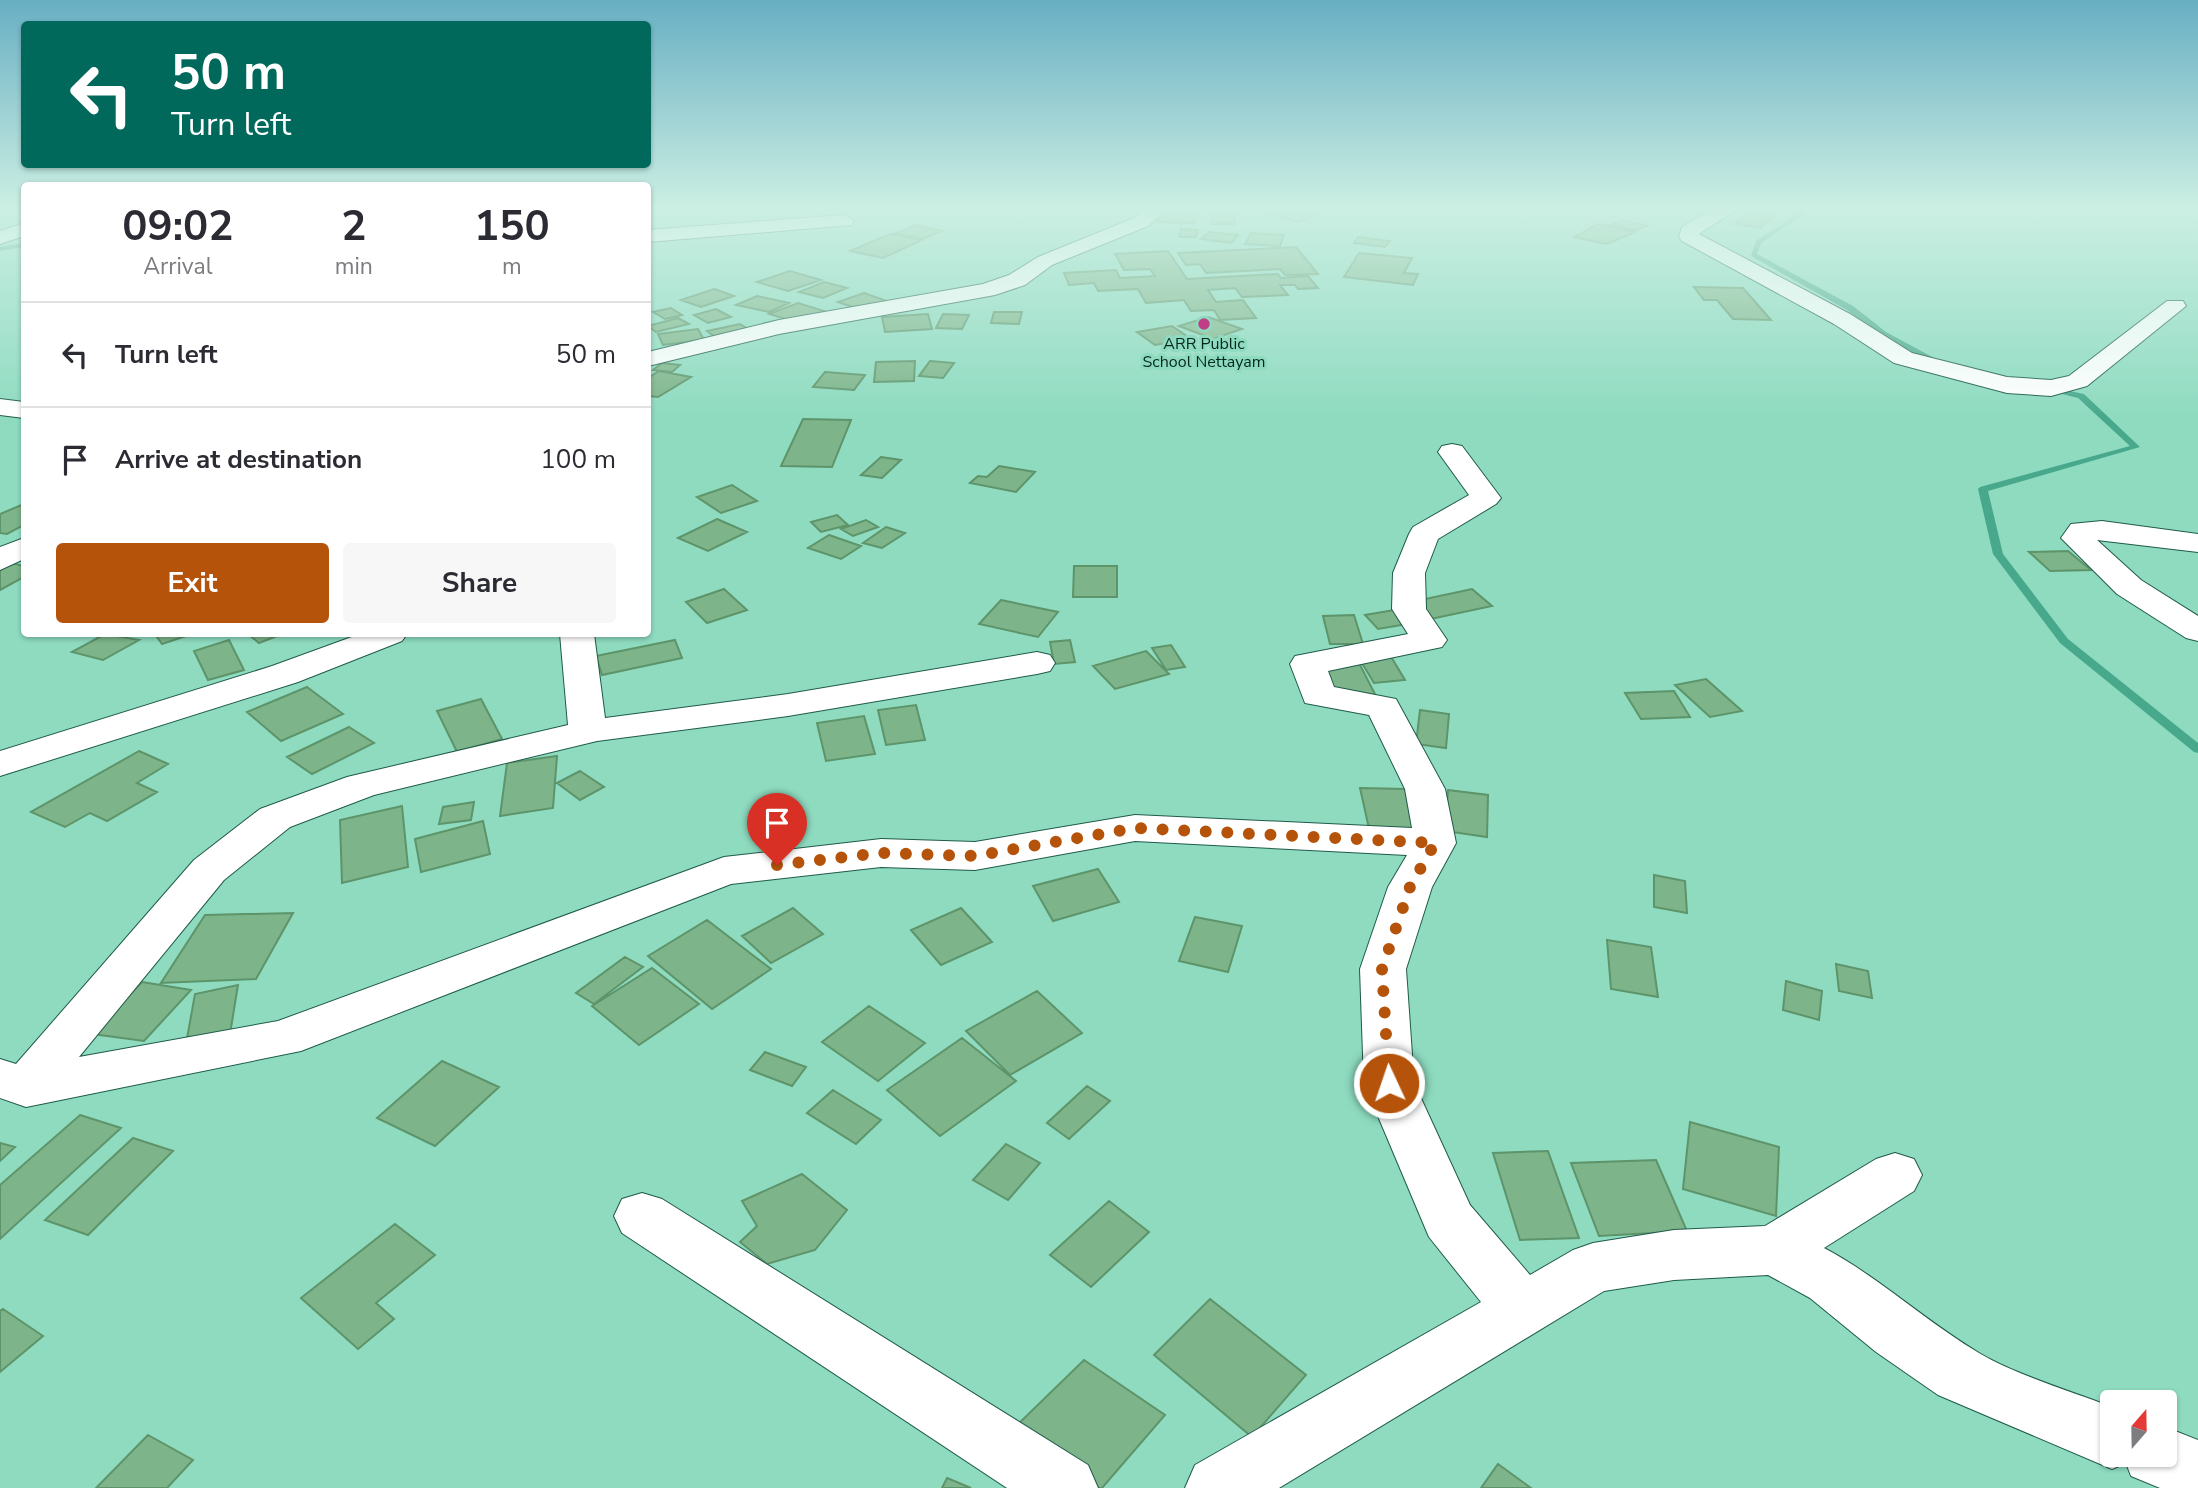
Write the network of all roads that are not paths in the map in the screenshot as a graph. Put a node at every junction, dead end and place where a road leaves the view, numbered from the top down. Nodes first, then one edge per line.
1 (1021, 277) edge
2 (1764, 277) edge
3 (2175, 306) dead end
4 (651, 358) edge
5 (0, 407) edge
6 (21, 410) edge
7 (1452, 452) dead end
8 (2198, 543) edge
9 (21, 548) edge
10 (0, 559) edge
11 (2198, 631) edge
12 (382, 637) edge
13 (577, 637) edge
14 (1037, 663) dead end
15 (588, 733) junction
16 (0, 764) edge
17 (1435, 843) junction
18 (13, 1082) edge
19 (1895, 1175) dead end
20 (642, 1216) dead end
21 (1774, 1250) junction
22 (1522, 1309) junction
23 (2100, 1433) edge
24 (2177, 1463) edge
25 (2198, 1472) edge
26 (1065, 1488) edge
27 (1218, 1488) edge

1 - 4 street
2 - 3 street
5 - 6 street
7 - 17 street
8 - 11 street
9 - 10 street
12 - 16 street
13 - 15 street
14 - 15 street
15 - 18 street
17 - 18 street
17 - 22 street
19 - 21 street
20 - 26 street
21 - 22 street
21 - 23 street
22 - 27 street
24 - 25 street

